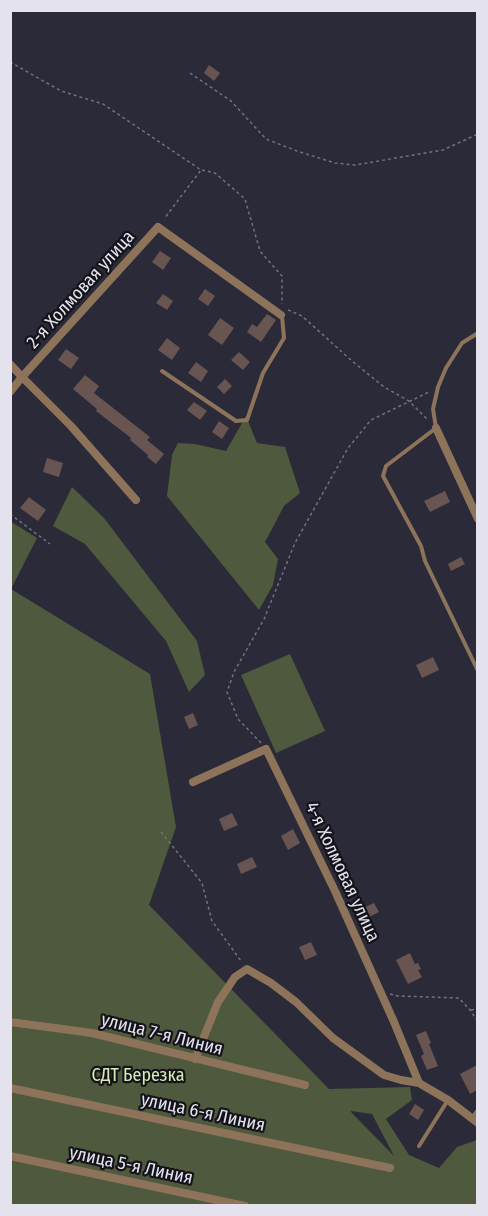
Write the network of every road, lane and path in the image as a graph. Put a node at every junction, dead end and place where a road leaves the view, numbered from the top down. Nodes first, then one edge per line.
1 (10, 62) edge
2 (190, 73) dead end
3 (477, 134) edge
4 (201, 170) junction
5 (158, 227) junction
6 (281, 315) joint
7 (477, 333) edge
8 (10, 364) edge
9 (162, 370) dead end
10 (22, 377) junction
11 (438, 387) junction
12 (10, 392) edge
13 (410, 401) junction
14 (436, 428) junction
15 (136, 500) dead end
16 (10, 514) edge
17 (477, 519) edge
18 (50, 544) dead end
19 (477, 671) edge
20 (266, 749) junction
21 (194, 782) dead end
22 (161, 832) dead end
23 (247, 969) junction
24 (381, 992) junction
25 (477, 1009) edge
26 (470, 1010) junction
27 (10, 1022) edge
28 (477, 1022) edge
29 (195, 1059) junction
30 (419, 1083) junction
31 (305, 1085) dead end
32 (10, 1089) edge
33 (448, 1100) junction
34 (477, 1110) edge
35 (475, 1121) edge
36 (419, 1146) dead end
37 (10, 1156) edge
38 (390, 1168) dead end
39 (245, 1206) edge

1 - 4 path
2 - 3 path
4 - 5 path
4 - 13 path
5 - 6 street, 2-я Холмовая улица
5 - 10 street, 2-я Холмовая улица
6 - 9 lane
7 - 11 lane
8 - 10 street
10 - 12 street, 2-я Холмовая улица
10 - 15 street
11 - 13 path
11 - 14 lane
13 - 14 path
13 - 20 path
14 - 17 street
14 - 19 lane
16 - 18 path
20 - 21 street
20 - 24 street, 4-я Холмовая улица
22 - 23 path
23 - 29 street
23 - 30 street
24 - 26 path
24 - 30 street, 4-я Холмовая улица
25 - 26 path
26 - 28 path
27 - 29 street, улица 7-я Линия
29 - 31 street, улица 7-я Линия
30 - 33 street
32 - 38 street, улица 6-я Линия
33 - 35 street
33 - 36 lane
34 - 35 lane
37 - 39 street, улица 5-я Линия

